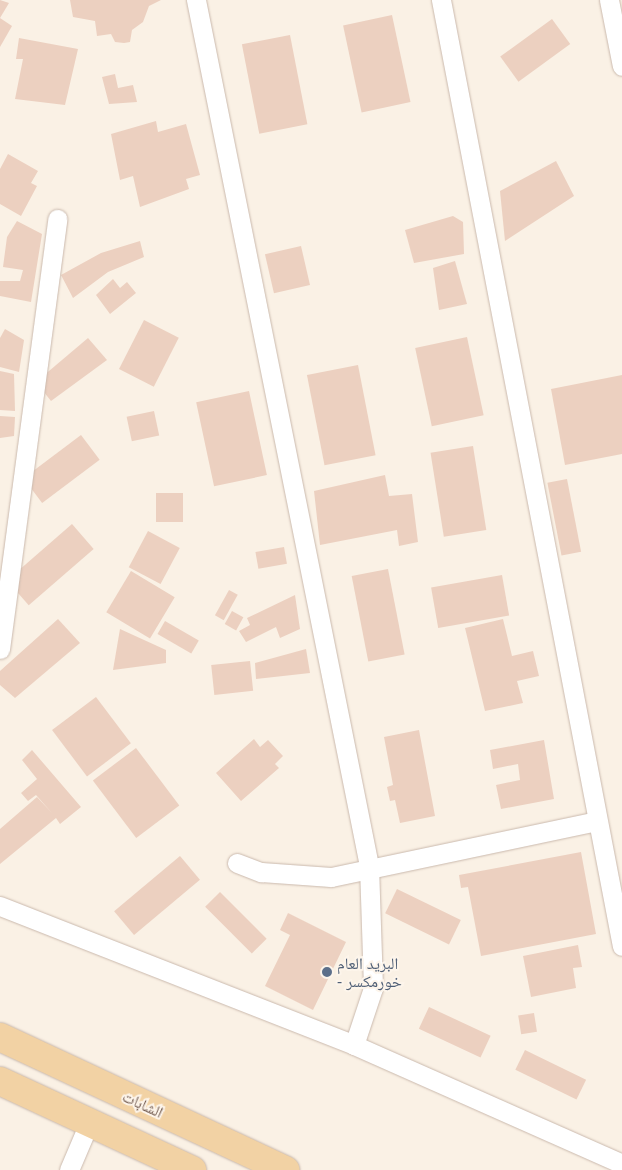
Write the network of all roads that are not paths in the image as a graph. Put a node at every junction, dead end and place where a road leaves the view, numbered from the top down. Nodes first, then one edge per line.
1 (196, 0) edge
2 (441, 0) edge
3 (609, 0) edge
4 (622, 66) edge
5 (56, 219) dead end
6 (0, 649) edge
7 (597, 821) junction
8 (237, 863) dead end
9 (369, 866) junction
10 (0, 906) edge
11 (622, 946) edge
12 (0, 1037) edge
13 (354, 1045) junction
14 (0, 1081) edge
15 (89, 1123) junction
16 (622, 1164) edge
17 (69, 1170) edge
18 (192, 1170) edge
19 (285, 1170) edge

1 - 9 street
2 - 7 street
3 - 4 street
5 - 6 street
7 - 9 street
7 - 11 street
8 - 9 street
9 - 13 street
10 - 13 street
12 - 19 main road, الشابات
13 - 16 street
14 - 15 main road
15 - 17 street
15 - 18 main road

